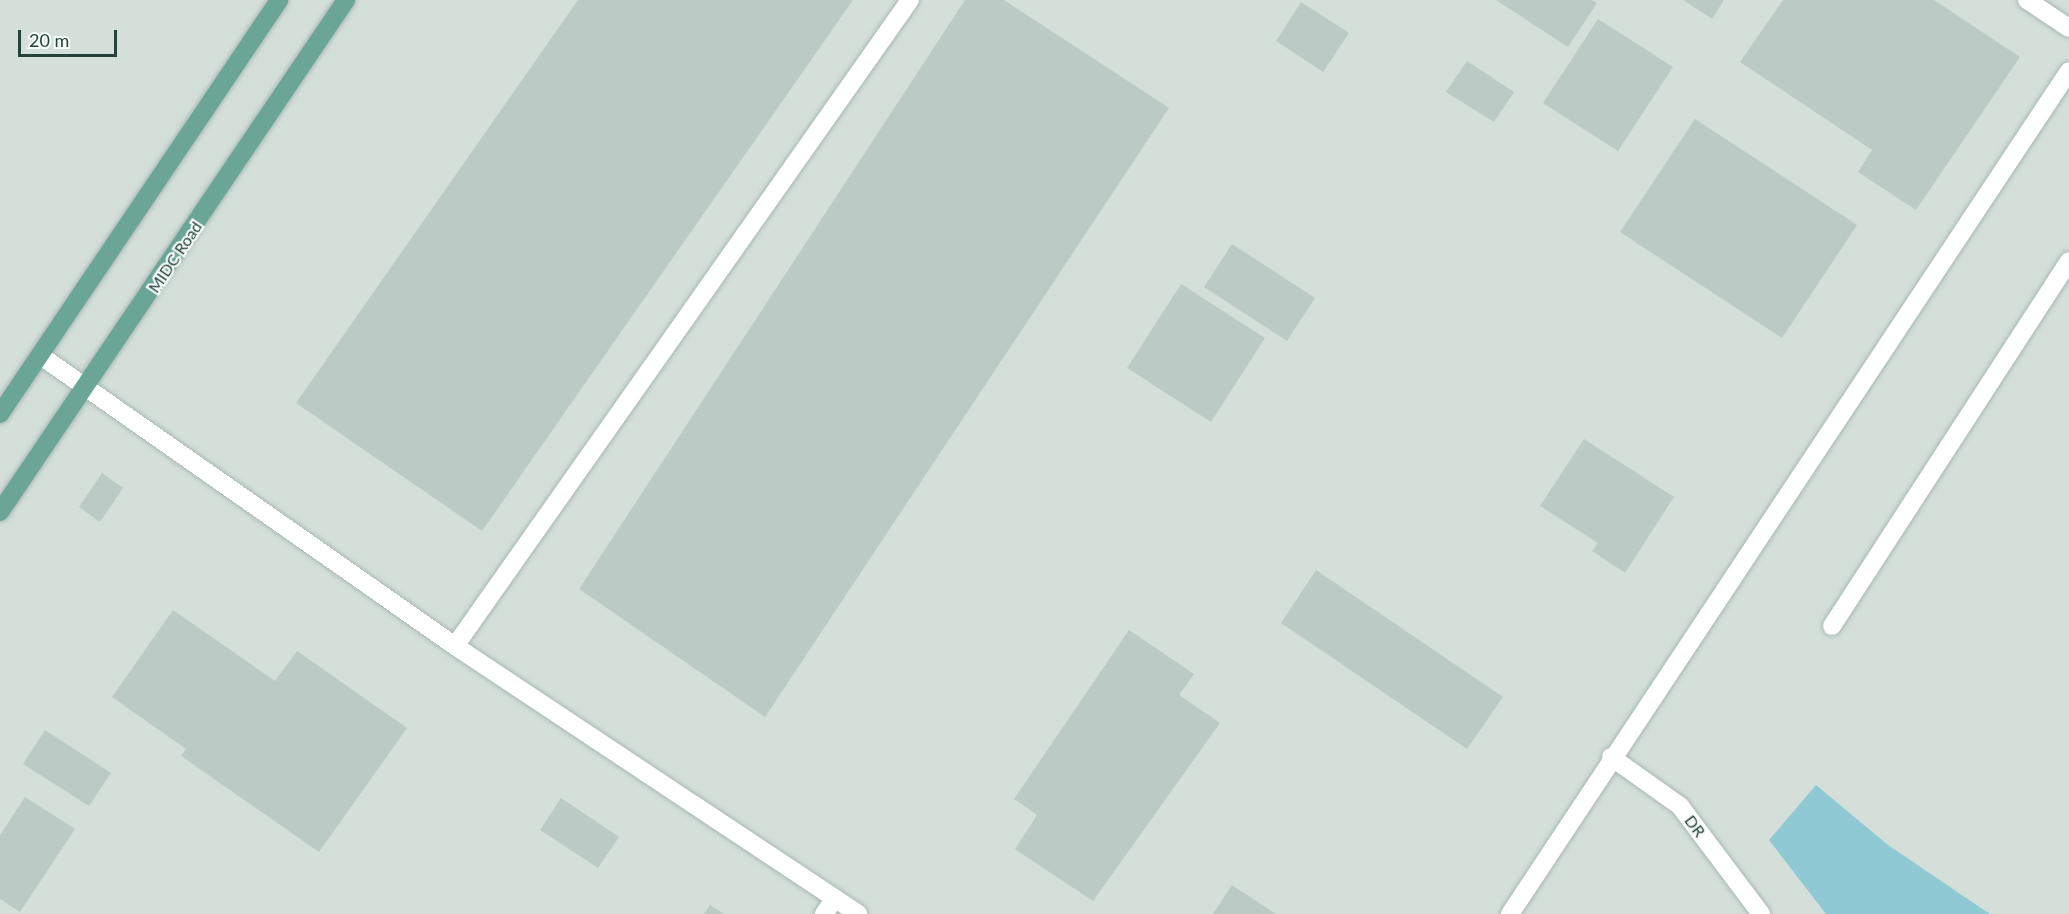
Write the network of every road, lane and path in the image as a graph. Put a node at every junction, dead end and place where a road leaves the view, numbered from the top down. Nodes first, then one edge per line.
1 (279, 0) edge
2 (346, 0) edge
3 (910, 0) edge
4 (2027, 0) edge
5 (2069, 28) edge
6 (2069, 71) edge
7 (2069, 261) edge
8 (41, 356) junction
9 (89, 385) junction
10 (0, 414) edge
11 (0, 512) edge
12 (1832, 626) dead end
13 (455, 646) junction
14 (1611, 758) junction
15 (835, 898) junction
16 (824, 914) edge
17 (858, 914) edge
18 (1510, 914) edge
19 (1761, 914) edge

1 - 8 main road
2 - 9 main road, MIDC Road
3 - 13 street
4 - 5 street
6 - 14 street
7 - 12 street
8 - 9 street
8 - 10 main road
9 - 11 main road, MIDC Road
9 - 13 street
13 - 15 street
14 - 18 street
14 - 19 street, DR
15 - 16 street
15 - 17 street

